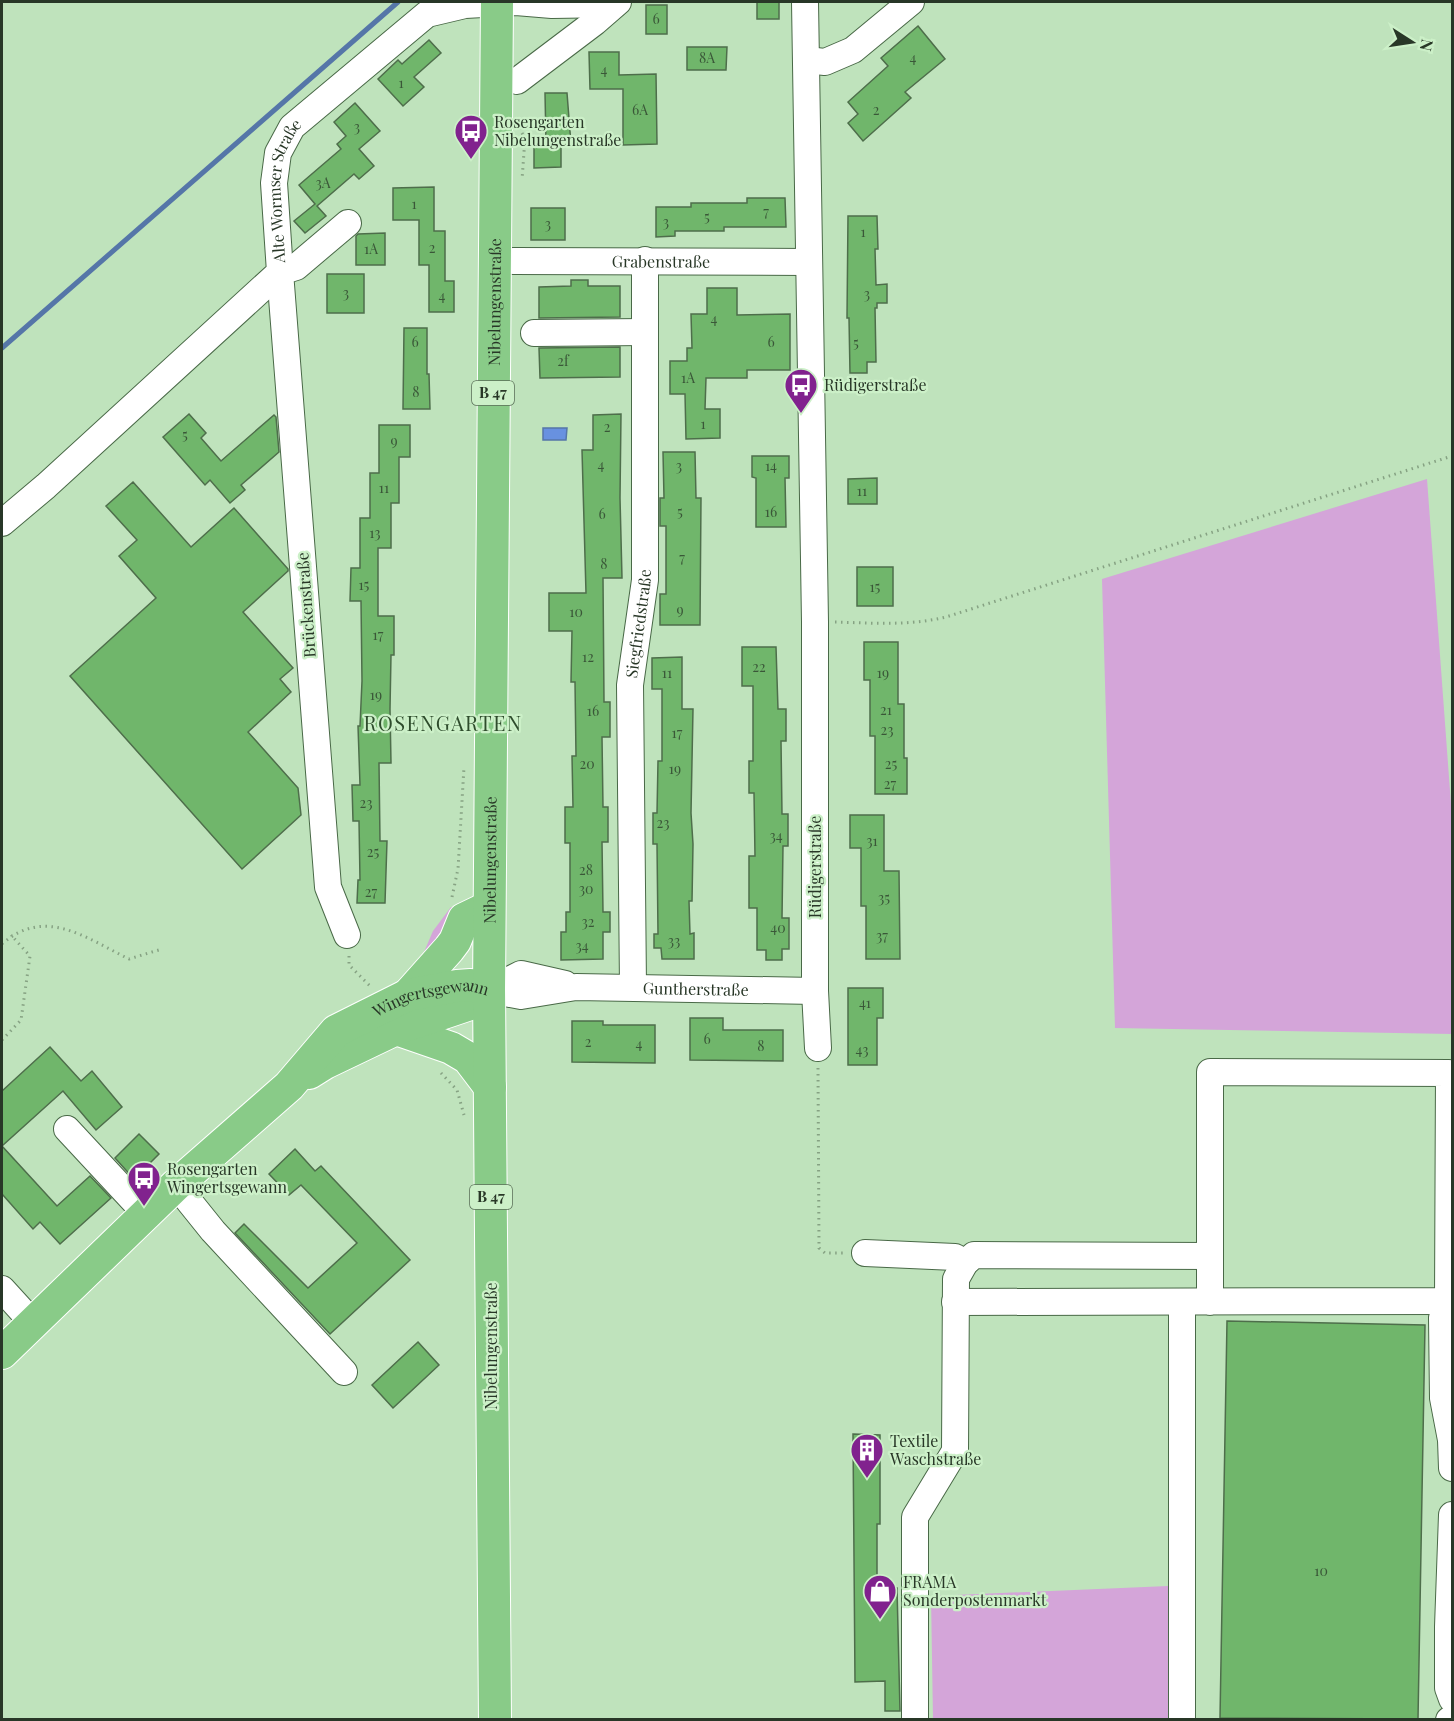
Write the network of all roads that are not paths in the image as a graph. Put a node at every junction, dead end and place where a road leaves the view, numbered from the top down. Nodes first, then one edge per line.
1 (497, 2) edge
2 (805, 2) edge
3 (911, 2) edge
4 (616, 3) edge
5 (806, 60) junction
6 (517, 81) dead end
7 (348, 223) dead end
8 (645, 260) junction
9 (513, 261) dead end
10 (809, 262) junction
11 (280, 272) junction
12 (645, 332) junction
13 (534, 333) dead end
14 (2, 523) edge
15 (489, 907) junction
16 (347, 935) road end
17 (633, 987) junction
18 (489, 990) junction
19 (815, 991) junction
20 (408, 995) junction
21 (396, 1029) junction
22 (818, 1048) road end
23 (288, 1086) junction
24 (490, 1087) junction
25 (67, 1129) dead end
26 (176, 1185) junction
27 (147, 1214) junction
28 (865, 1253) road end
29 (1210, 1256) junction
30 (965, 1263) junction
31 (2, 1289) edge
32 (1449, 1301) junction
33 (955, 1302) junction
34 (1182, 1302) junction
35 (1210, 1302) junction
36 (33, 1323) junction
37 (2, 1353) edge
38 (344, 1372) dead end
39 (1452, 1467) edge
40 (1452, 1515) edge
41 (1452, 1698) edge
42 (495, 1719) edge
43 (915, 1719) edge
44 (1182, 1719) edge

1 - 4 street, Alte Wormser Straße
1 - 11 street, Alte Wormser Straße
1 - 15 main road, Nibelungenstraße / B 47
2 - 5 street, Rüdigerstraße
3 - 5 street
4 - 6 street
5 - 10 street, Rüdigerstraße
7 - 11 street
8 - 9 street, Grabenstraße
8 - 10 street, Grabenstraße
8 - 12 street, Siegfriedstraße
10 - 19 street, Rüdigerstraße
11 - 14 street, Alte Wormser Straße
11 - 16 street, Brückenstraße
12 - 13 street
12 - 17 street, Siegfriedstraße
15 - 18 main road, Nibelungenstraße / B 47
15 - 20 main road
17 - 18 street, Guntherstraße
17 - 19 street, Guntherstraße
18 - 20 main road, Wingertsgewann
18 - 21 main road, Wingertsgewann
18 - 24 main road, Nibelungenstraße / B 47
19 - 22 street, Rüdigerstraße
20 - 23 main road, Wingertsgewann
21 - 23 main road, Wingertsgewann
21 - 24 main road
23 - 26 main road, Wingertsgewann
24 - 42 main road, Nibelungenstraße / B 47
25 - 27 street
26 - 27 main road, Wingertsgewann
26 - 38 street
27 - 36 main road, Wingertsgewann
28 - 30 street
29 - 30 street
29 - 32 street
29 - 35 street
30 - 33 street
31 - 36 street
32 - 35 street
32 - 39 street
33 - 34 street
33 - 43 street
34 - 35 street
34 - 44 street
36 - 37 main road, Wingertsgewann
40 - 41 street

